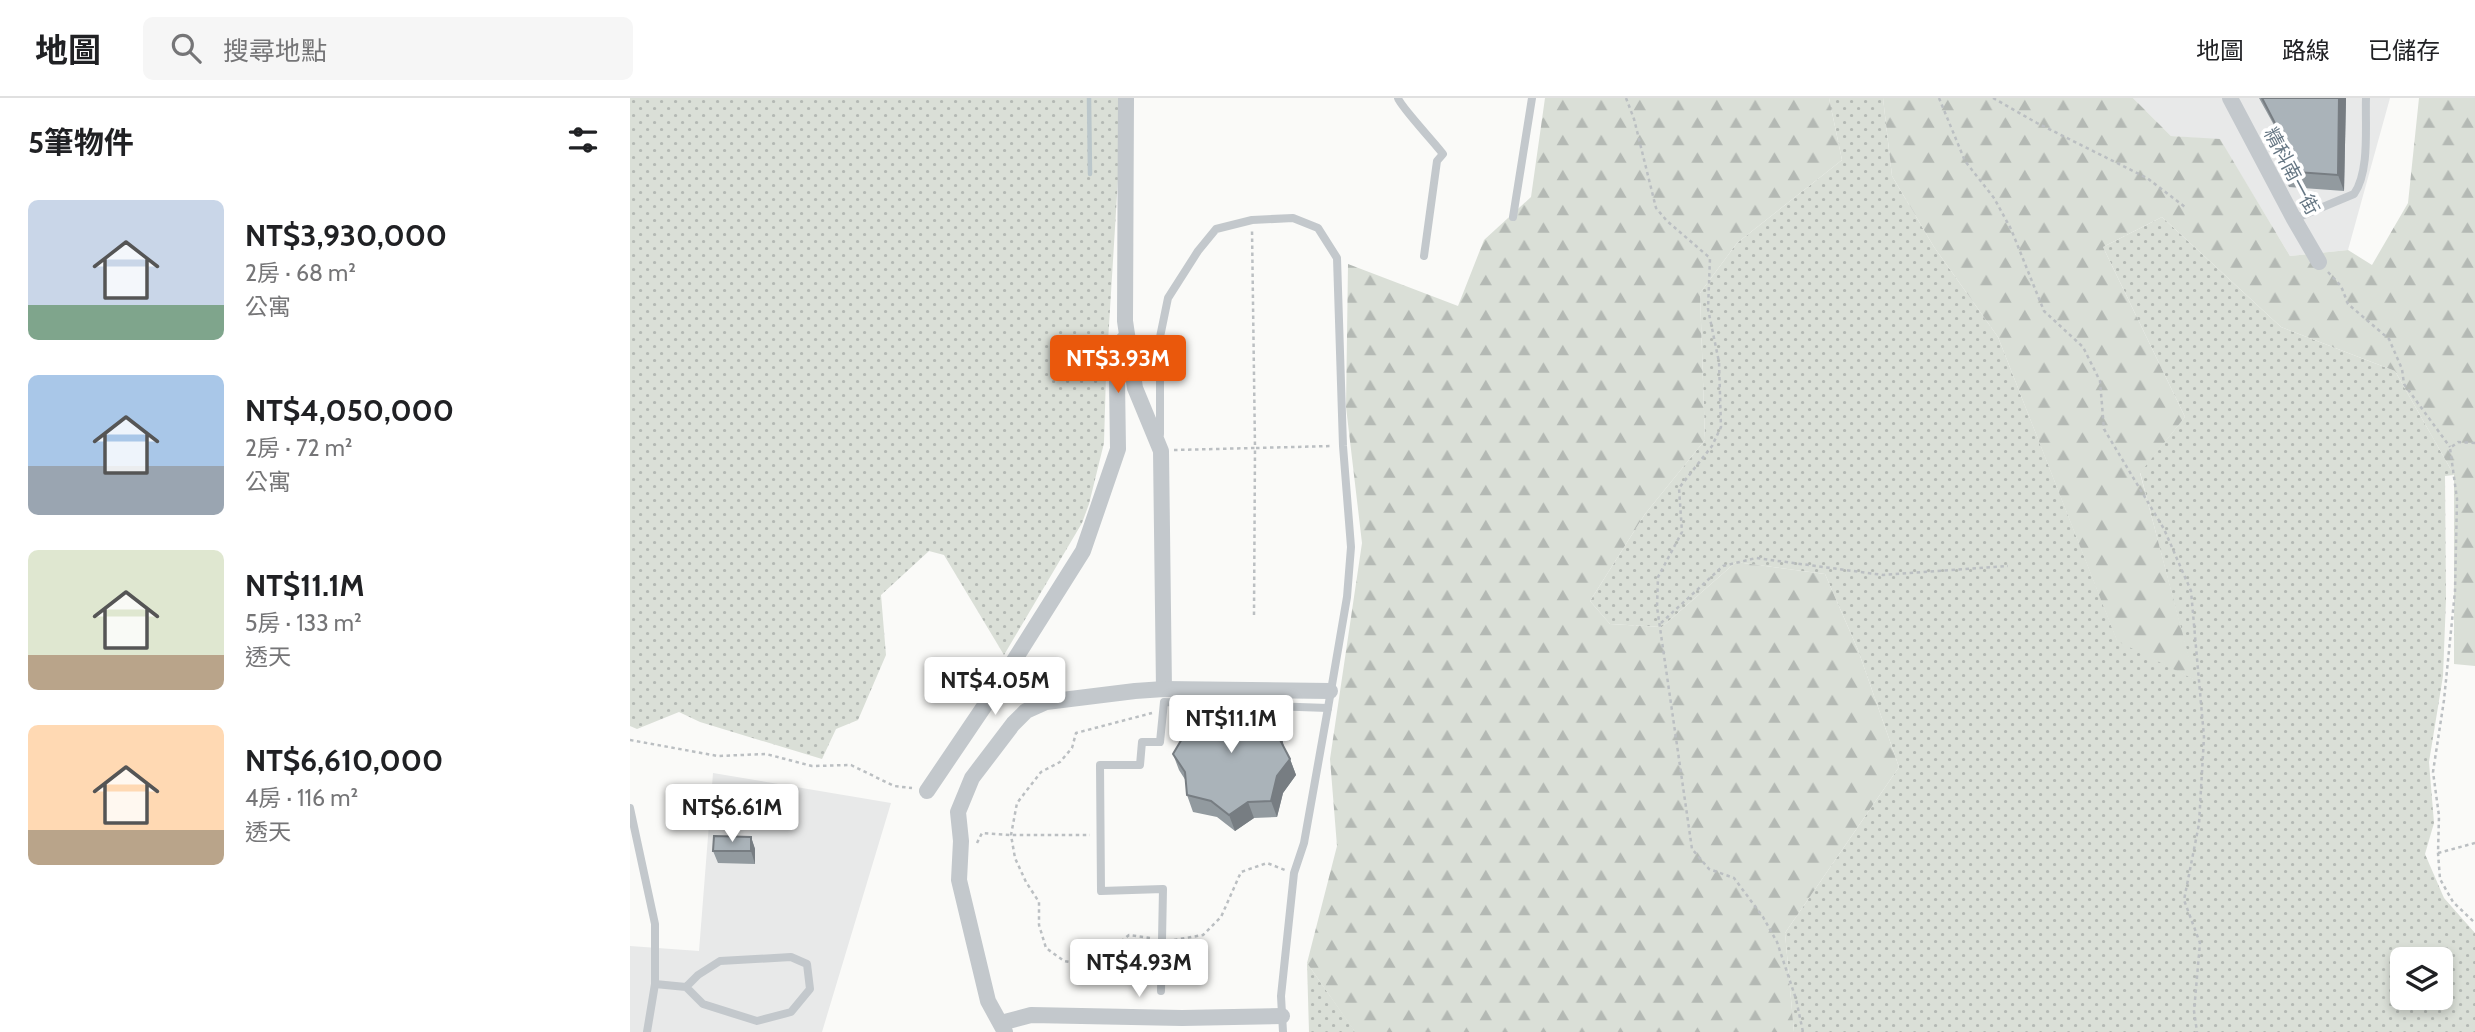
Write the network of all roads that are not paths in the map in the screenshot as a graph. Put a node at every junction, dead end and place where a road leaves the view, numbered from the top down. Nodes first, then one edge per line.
1 (1126, 98) edge
2 (1398, 98) edge
3 (1532, 98) edge
4 (2230, 98) edge
5 (2366, 98) edge
6 (1513, 217) dead end
7 (2294, 219) junction
8 (1424, 256) dead end
9 (2319, 262) road end
10 (1125, 321) junction
11 (1161, 451) junction
12 (1164, 689) junction
13 (1331, 691) junction
14 (1328, 708) junction
15 (927, 791) road end
16 (630, 807) edge
17 (656, 984) junction
18 (686, 987) junction
19 (1161, 990) dead end
20 (1283, 1024) edge
21 (1003, 1027) edge
22 (647, 1032) edge

1 - 10 street
2 - 8 lane
3 - 6 lane
4 - 7 street, 精科南一街
5 - 7 lane
7 - 9 street, 精科南一街
10 - 11 street
10 - 15 street
11 - 12 street
11 - 13 lane
12 - 13 street
12 - 21 street
13 - 14 lane
14 - 19 lane
14 - 20 lane
16 - 17 lane
17 - 18 lane
17 - 22 lane
18 - 18 lane
20 - 21 street

